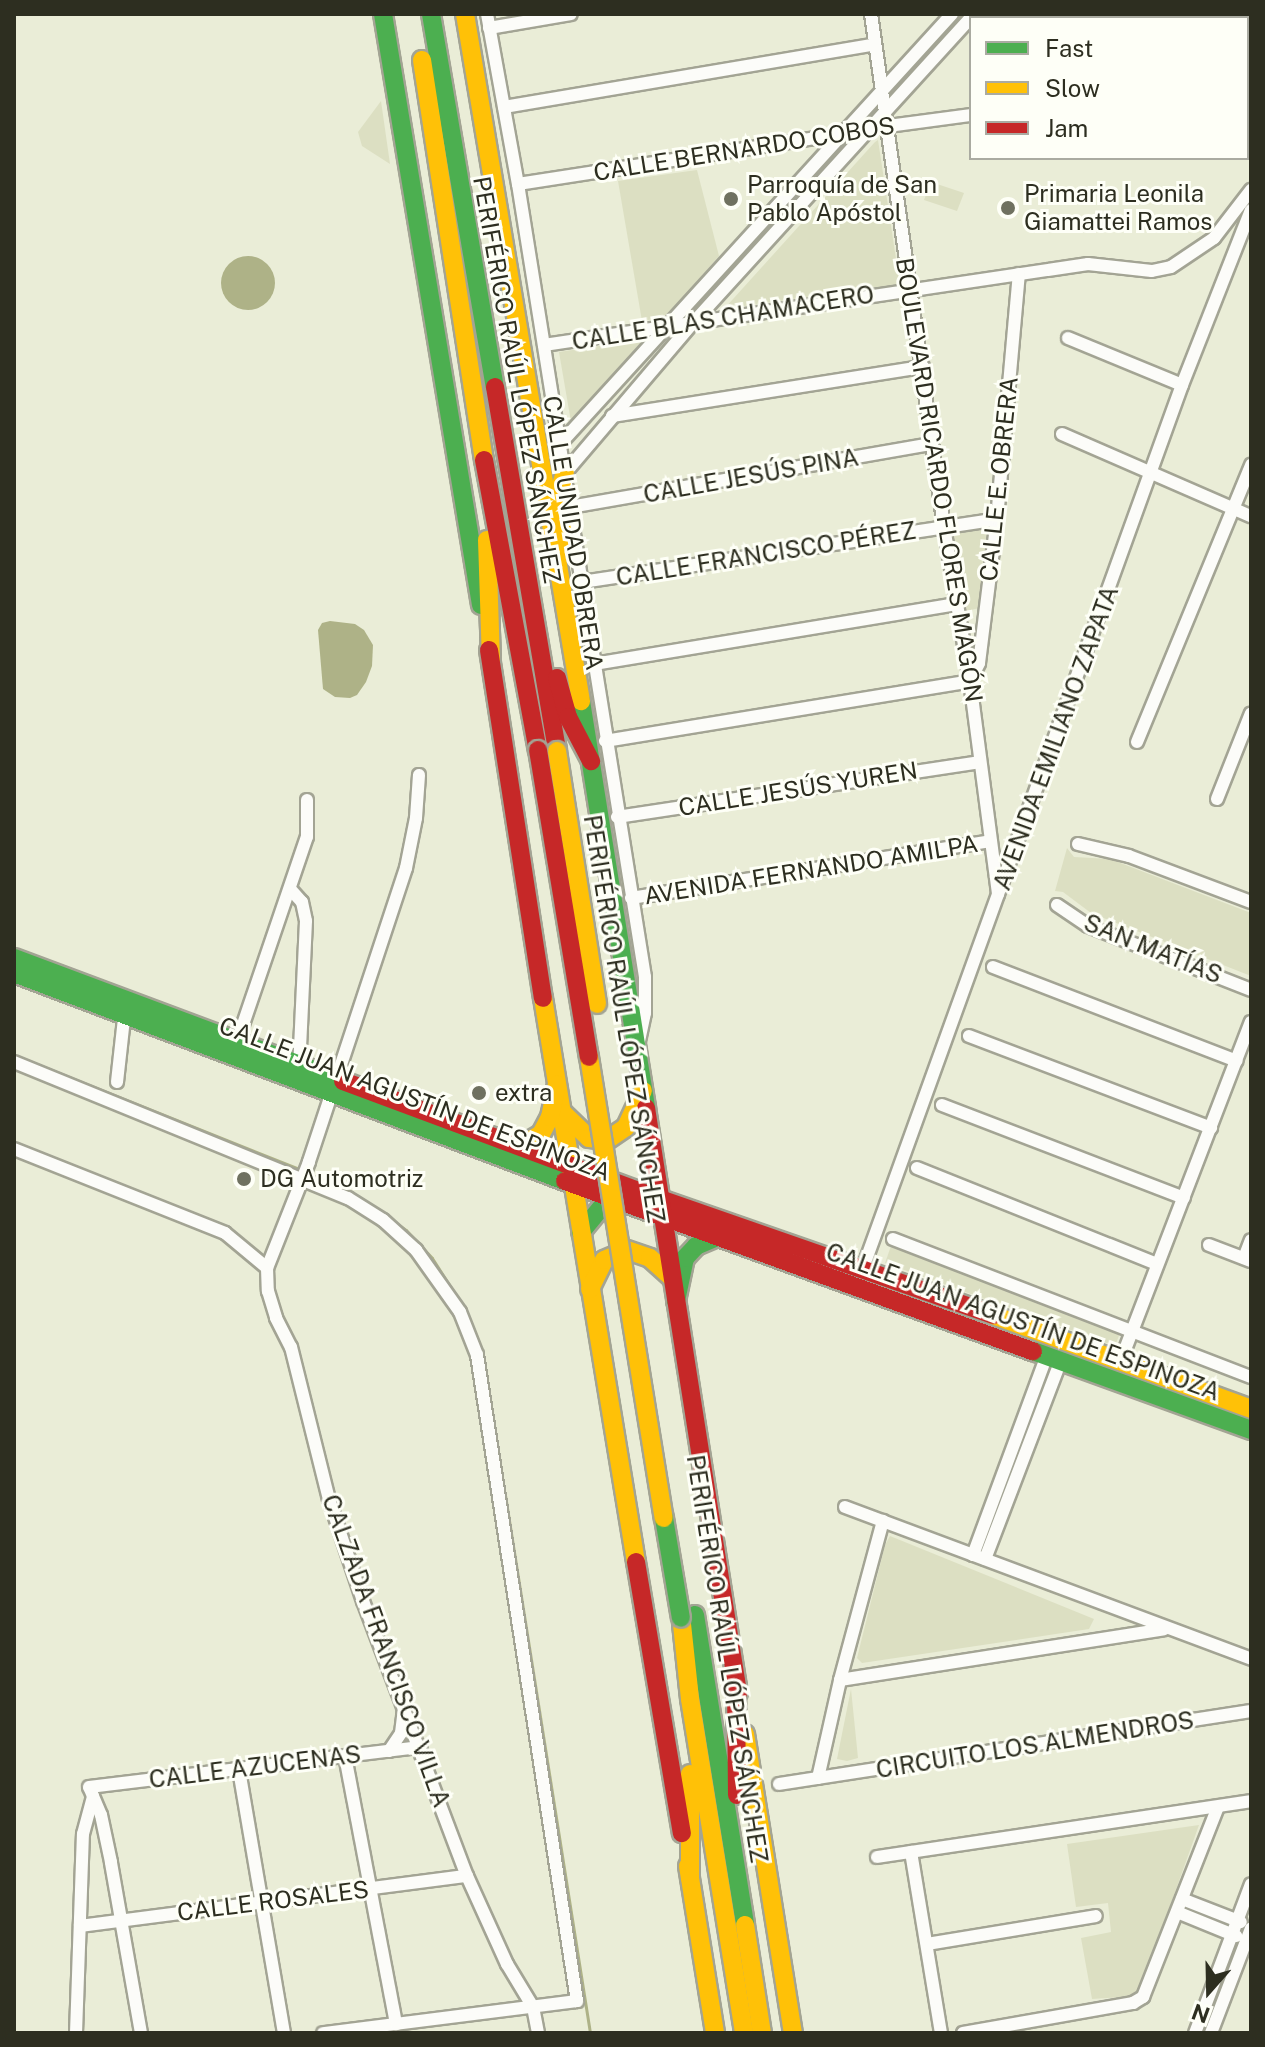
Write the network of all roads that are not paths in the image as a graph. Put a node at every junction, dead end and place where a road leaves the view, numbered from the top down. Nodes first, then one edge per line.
1 (383, 14) edge
2 (414, 14) edge
3 (431, 14) edge
4 (465, 14) edge
5 (571, 14) edge
6 (871, 14) edge
7 (952, 14) edge
8 (969, 19) edge
9 (488, 21) edge
10 (875, 44) junction
11 (883, 93) junction
12 (504, 107) junction
13 (885, 108) junction
14 (969, 115) edge
15 (887, 127) junction
16 (868, 129) junction
17 (847, 133) junction
18 (518, 184) junction
19 (1251, 190) edge
20 (1251, 210) edge
21 (1019, 274) junction
22 (910, 289) junction
23 (692, 324) junction
24 (668, 327) junction
25 (1068, 338) dead end
26 (544, 345) junction
27 (923, 367) junction
28 (1182, 385) junction
29 (612, 416) junction
30 (1062, 434) dead end
31 (560, 444) junction
32 (932, 444) junction
33 (485, 465) junction
34 (1251, 465) edge
35 (565, 473) junction
36 (1150, 474) junction
37 (570, 507) junction
38 (1233, 509) junction
39 (1251, 516) edge
40 (997, 519) junction
41 (944, 527) junction
42 (521, 554) junction
43 (557, 576) junction
44 (582, 582) junction
45 (958, 604) junction
46 (491, 660) junction
47 (594, 664) junction
48 (970, 681) junction
49 (1251, 713) edge
50 (605, 741) junction
51 (1137, 742) dead end
52 (548, 750) junction
53 (591, 761) junction
54 (979, 762) junction
55 (419, 775) dead end
56 (1217, 799) dead end
57 (307, 800) dead end
58 (617, 817) junction
59 (991, 841) junction
60 (1078, 844) dead end
61 (292, 891) junction
62 (631, 898) junction
63 (999, 899) junction
64 (1251, 902) edge
65 (1057, 905) dead end
66 (14, 958) edge
67 (993, 967) dead end
68 (14, 973) edge
69 (1251, 990) edge
70 (125, 1007) junction
71 (1251, 1022) edge
72 (969, 1036) dead end
73 (235, 1048) junction
74 (637, 1053) junction
75 (1236, 1061) junction
76 (14, 1062) edge
77 (298, 1072) junction
78 (117, 1082) dead end
79 (333, 1085) junction
80 (557, 1085) junction
81 (643, 1091) junction
82 (942, 1105) dead end
83 (561, 1111) junction
84 (1211, 1128) junction
85 (514, 1143) junction
86 (14, 1149) edge
87 (569, 1163) junction
88 (917, 1168) dead end
89 (304, 1177) junction
90 (573, 1184) junction
91 (609, 1198) junction
92 (1184, 1198) junction
93 (660, 1199) junction
94 (663, 1218) junction
95 (581, 1232) junction
96 (717, 1237) junction
97 (893, 1239) dead end
98 (1251, 1240) edge
99 (1209, 1245) dead end
100 (1247, 1260) edge
101 (1157, 1264) junction
102 (267, 1268) junction
103 (863, 1268) junction
104 (672, 1278) junction
105 (832, 1278) junction
106 (590, 1289) junction
107 (885, 1297) junction
108 (676, 1301) junction
109 (1131, 1331) junction
110 (1054, 1357) junction
111 (1121, 1360) junction
112 (1251, 1377) edge
113 (1251, 1409) edge
114 (1251, 1430) edge
115 (845, 1507) dead end
116 (883, 1521) junction
117 (979, 1557) junction
118 (688, 1616) junction
119 (1167, 1628) junction
120 (1251, 1659) edge
121 (840, 1680) junction
122 (736, 1681) junction
123 (690, 1699) junction
124 (404, 1709) junction
125 (1251, 1711) edge
126 (421, 1747) junction
127 (389, 1751) junction
128 (345, 1756) junction
129 (239, 1770) junction
130 (818, 1778) junction
131 (779, 1784) dead end
132 (91, 1792) junction
133 (1251, 1801) edge
134 (1218, 1807) junction
135 (911, 1852) junction
136 (877, 1857) dead end
137 (467, 1876) junction
138 (690, 1878) junction
139 (1251, 1884) edge
140 (739, 1885) junction
141 (370, 1889) junction
142 (1182, 1899) junction
143 (262, 1903) junction
144 (1177, 1912) junction
145 (1096, 1916) dead end
146 (1236, 1920) junction
147 (122, 1921) junction
148 (80, 1926) junction
149 (1249, 1931) edge
150 (1231, 1934) junction
151 (927, 1944) junction
152 (533, 2007) junction
153 (396, 2024) junction
154 (1202, 2032) edge
155 (76, 2033) edge
156 (141, 2033) edge
157 (284, 2033) edge
158 (323, 2033) edge
159 (538, 2033) edge
160 (544, 2033) edge
161 (715, 2033) edge
162 (744, 2033) edge
163 (762, 2033) edge
164 (793, 2033) edge
165 (941, 2033) edge
166 (963, 2033) edge

1 - 46 main road
2 - 33 main road, PERIFÉRICO RAÚL LÓPEZ SÁNCHEZ
3 - 42 main road, PERIFÉRICO RAÚL LÓPEZ SÁNCHEZ
4 - 43 main road, PERIFÉRICO RAÚL LÓPEZ SÁNCHEZ
5 - 9 street
6 - 10 street, BOULEVARD RICARDO FLORES MAGÓN
7 - 11 street
8 - 13 street
9 - 12 street, CALLE UNIDAD OBRERA
10 - 11 street, BOULEVARD RICARDO FLORES MAGÓN
10 - 12 street
11 - 13 street, BOULEVARD RICARDO FLORES MAGÓN
11 - 17 street
12 - 18 street, CALLE UNIDAD OBRERA
13 - 15 street, BOULEVARD RICARDO FLORES MAGÓN
13 - 16 street
14 - 15 street, CALLE BERNARDO COBOS
15 - 16 street, CALLE BERNARDO COBOS
15 - 22 street, BOULEVARD RICARDO FLORES MAGÓN
16 - 17 street, CALLE BERNARDO COBOS
16 - 23 street
17 - 18 street, CALLE BERNARDO COBOS
17 - 24 street
18 - 26 street, CALLE UNIDAD OBRERA
19 - 21 street, CALLE BLAS CHAMACERO
20 - 28 street, AVENIDA EMILIANO ZAPATA
21 - 22 street, CALLE BLAS CHAMACERO
21 - 40 street, CALLE E. OBRERA
22 - 23 street, CALLE BLAS CHAMACERO
22 - 27 street, BOULEVARD RICARDO FLORES MAGÓN
23 - 24 street, CALLE BLAS CHAMACERO
23 - 29 street
24 - 26 street, CALLE BLAS CHAMACERO
24 - 31 street
25 - 28 street
26 - 31 street, CALLE UNIDAD OBRERA
27 - 29 street
27 - 32 street, BOULEVARD RICARDO FLORES MAGÓN
28 - 36 street, AVENIDA EMILIANO ZAPATA
29 - 35 street
30 - 36 street
31 - 35 street, CALLE UNIDAD OBRERA
32 - 37 street, CALLE JESÚS PINA
32 - 41 street, BOULEVARD RICARDO FLORES MAGÓN
33 - 46 main road
33 - 52 main road, PERIFÉRICO RAÚL LÓPEZ SÁNCHEZ
34 - 38 street
35 - 37 street, CALLE UNIDAD OBRERA
35 - 43 main road
36 - 38 street
36 - 63 street, AVENIDA EMILIANO ZAPATA
37 - 44 street, CALLE UNIDAD OBRERA
38 - 39 street
38 - 51 street
40 - 41 street, CALLE FRANCISCO PÉREZ
40 - 48 street, CALLE E. OBRERA
41 - 44 street, CALLE FRANCISCO PÉREZ
41 - 45 street, BOULEVARD RICARDO FLORES MAGÓN
42 - 52 main road, PERIFÉRICO RAÚL LÓPEZ SÁNCHEZ
42 - 53 main road
43 - 53 main road, PERIFÉRICO RAÚL LÓPEZ SÁNCHEZ
44 - 47 street, CALLE UNIDAD OBRERA
45 - 47 street
45 - 48 street, BOULEVARD RICARDO FLORES MAGÓN
46 - 80 main road
47 - 50 street, CALLE UNIDAD OBRERA
48 - 50 street
48 - 54 street, BOULEVARD RICARDO FLORES MAGÓN
49 - 56 street
50 - 58 street, CALLE UNIDAD OBRERA
52 - 118 main road, PERIFÉRICO RAÚL LÓPEZ SÁNCHEZ, bridge
53 - 74 main road, PERIFÉRICO RAÚL LÓPEZ SÁNCHEZ
54 - 58 street, CALLE JESÚS YUREN
54 - 59 street, BOULEVARD RICARDO FLORES MAGÓN
55 - 79 street
57 - 61 street
58 - 62 street, CALLE UNIDAD OBRERA
59 - 62 street, AVENIDA FERNANDO AMILPA
59 - 63 street, BOULEVARD RICARDO FLORES MAGÓN
60 - 64 street
61 - 73 street
61 - 77 street
62 - 74 street, CALLE UNIDAD OBRERA
63 - 103 street, AVENIDA EMILIANO ZAPATA
65 - 69 street, SAN MATÍAS
66 - 70 main road, CALLE JUAN AGUSTÍN DE ESPINOZA
67 - 75 street
68 - 70 main road, CALLE JUAN AGUSTÍN DE ESPINOZA
70 - 73 main road, CALLE JUAN AGUSTÍN DE ESPINOZA
70 - 78 street
71 - 75 street
72 - 84 street
73 - 77 main road, CALLE JUAN AGUSTÍN DE ESPINOZA
74 - 81 main road, PERIFÉRICO RAÚL LÓPEZ SÁNCHEZ
75 - 84 street
76 - 89 street
77 - 79 main road, CALLE JUAN AGUSTÍN DE ESPINOZA
79 - 85 main road, CALLE JUAN AGUSTÍN DE ESPINOZA
79 - 89 street
79 - 90 main road, CALLE JUAN AGUSTÍN DE ESPINOZA
80 - 83 main road
80 - 85 main road
81 - 83 main road
81 - 93 main road, PERIFÉRICO RAÚL LÓPEZ SÁNCHEZ
82 - 92 street
83 - 87 main road
84 - 92 street
85 - 87 main road, CALLE JUAN AGUSTÍN DE ESPINOZA
86 - 102 street
87 - 90 main road
87 - 93 main road, CALLE JUAN AGUSTÍN DE ESPINOZA
88 - 101 street
89 - 102 street
89 - 152 street
90 - 91 main road, CALLE JUAN AGUSTÍN DE ESPINOZA
90 - 95 main road
91 - 94 main road, CALLE JUAN AGUSTÍN DE ESPINOZA
91 - 95 main road
92 - 101 street
93 - 94 main road, PERIFÉRICO RAÚL LÓPEZ SÁNCHEZ
93 - 103 main road, CALLE JUAN AGUSTÍN DE ESPINOZA
94 - 96 main road, CALLE JUAN AGUSTÍN DE ESPINOZA
94 - 104 main road, PERIFÉRICO RAÚL LÓPEZ SÁNCHEZ
95 - 106 main road
96 - 105 main road, CALLE JUAN AGUSTÍN DE ESPINOZA
96 - 108 main road
97 - 109 street
98 - 100 street
99 - 100 street
101 - 109 street
102 - 124 street, CALZADA FRANCISCO VILLA
103 - 105 main road
103 - 107 main road
103 - 111 main road, CALLE JUAN AGUSTÍN DE ESPINOZA
104 - 106 main road
104 - 108 main road, PERIFÉRICO RAÚL LÓPEZ SÁNCHEZ
105 - 107 main road, CALLE JUAN AGUSTÍN DE ESPINOZA
106 - 138 main road
107 - 110 main road, CALLE JUAN AGUSTÍN DE ESPINOZA
108 - 122 main road, PERIFÉRICO RAÚL LÓPEZ SÁNCHEZ
109 - 111 street
109 - 112 street
110 - 114 main road, CALLE JUAN AGUSTÍN DE ESPINOZA
110 - 117 street
111 - 113 main road, CALLE JUAN AGUSTÍN DE ESPINOZA
115 - 116 street
116 - 117 street
116 - 121 street
117 - 119 street
118 - 123 main road, PERIFÉRICO RAÚL LÓPEZ SÁNCHEZ
118 - 140 main road, PERIFÉRICO RAÚL LÓPEZ SÁNCHEZ
119 - 120 street
119 - 121 street
121 - 130 street
122 - 140 main road
122 - 164 main road, PERIFÉRICO RAÚL LÓPEZ SÁNCHEZ
123 - 138 main road
123 - 162 main road, PERIFÉRICO RAÚL LÓPEZ SÁNCHEZ
124 - 126 street, CALZADA FRANCISCO VILLA
124 - 127 street
125 - 130 street, CIRCUITO LOS ALMENDROS
126 - 127 street, CALLE AZUCENAS
126 - 137 street, CALZADA FRANCISCO VILLA
127 - 128 street, CALLE AZUCENAS
128 - 129 street, CALLE AZUCENAS
128 - 141 street
129 - 132 street, CALLE AZUCENAS
129 - 143 street
130 - 131 street, CIRCUITO LOS ALMENDROS
132 - 147 street
132 - 148 street
133 - 134 street
134 - 135 street
134 - 142 street
135 - 136 street
135 - 151 street
137 - 141 street, CALLE ROSALES
137 - 152 street, CALZADA FRANCISCO VILLA
138 - 161 main road
139 - 146 street
140 - 163 main road, PERIFÉRICO RAÚL LÓPEZ SÁNCHEZ
141 - 143 street, CALLE ROSALES
141 - 153 street
142 - 144 street
142 - 146 street
143 - 147 street, CALLE ROSALES
143 - 157 street
144 - 150 street
144 - 166 street
145 - 151 street
146 - 149 street
146 - 150 street
147 - 148 street, CALLE ROSALES
147 - 156 street
148 - 155 street
149 - 150 street
149 - 154 street
150 - 154 street
151 - 165 street
152 - 153 street
152 - 159 street, CALZADA FRANCISCO VILLA
152 - 160 street
153 - 158 street

